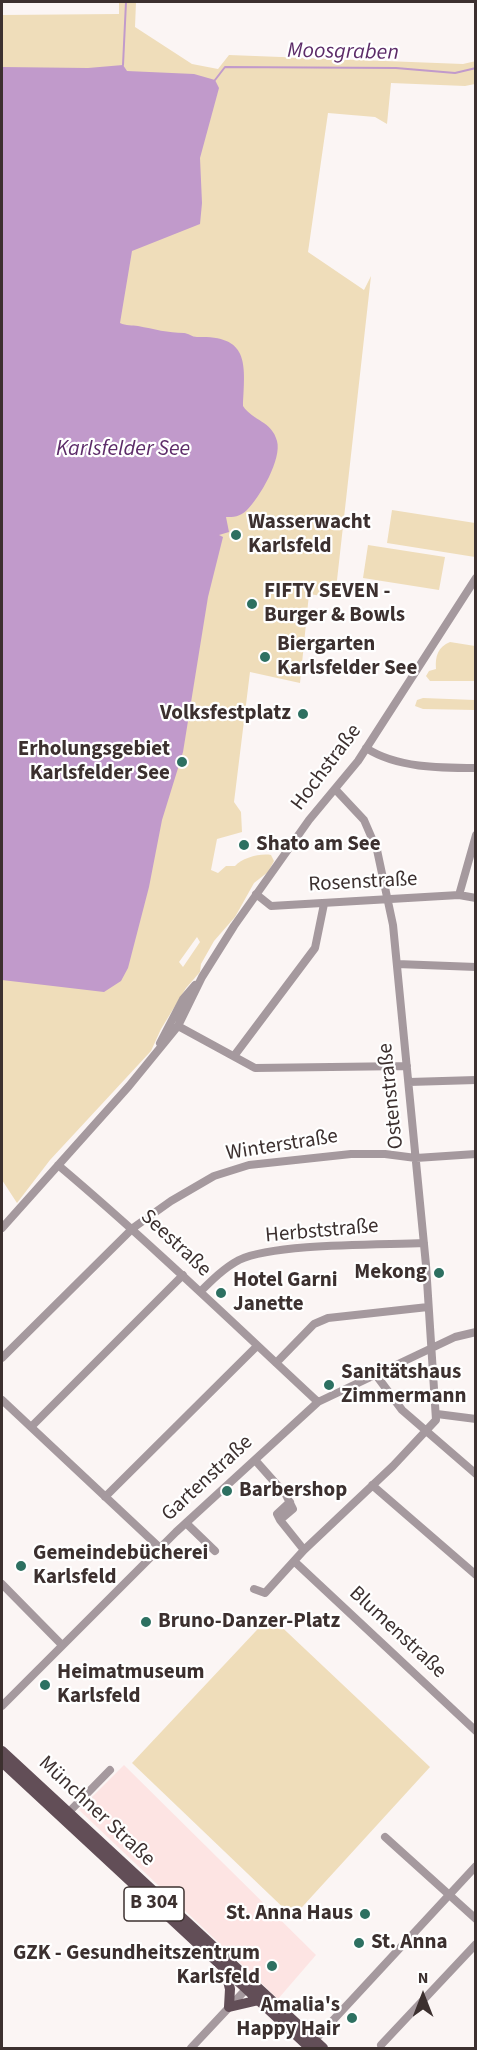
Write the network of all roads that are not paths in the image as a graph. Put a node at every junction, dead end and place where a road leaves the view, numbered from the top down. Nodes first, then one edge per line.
1 (476, 578) edge
2 (366, 748) junction
3 (476, 768) edge
4 (335, 789) junction
5 (476, 835) edge
6 (256, 894) junction
7 (459, 895) junction
8 (476, 898) edge
9 (388, 901) junction
10 (324, 904) junction
11 (397, 964) junction
12 (476, 967) edge
13 (202, 977) junction
14 (178, 1026) junction
15 (155, 1054) junction
16 (234, 1056) junction
17 (407, 1066) junction
18 (476, 1080) edge
19 (409, 1082) junction
20 (476, 1154) edge
21 (417, 1158) junction
22 (58, 1165) junction
23 (2, 1228) edge
24 (133, 1228) junction
25 (424, 1243) junction
26 (183, 1275) junction
27 (200, 1292) junction
28 (428, 1307) junction
29 (476, 1332) edge
30 (256, 1347) junction
31 (432, 1348) junction
32 (2, 1358) edge
33 (276, 1363) junction
34 (376, 1375) junction
35 (2, 1400) edge
36 (318, 1402) junction
37 (437, 1414) junction
38 (476, 1419) edge
39 (31, 1427) junction
40 (426, 1432) junction
41 (255, 1460) junction
42 (476, 1474) edge
43 (372, 1485) junction
44 (105, 1497) junction
45 (186, 1523) junction
46 (160, 1548) junction
47 (304, 1550) junction
48 (215, 1551) dead end
49 (295, 1562) junction
50 (476, 1575) edge
51 (2, 1584) edge
52 (254, 1589) dead end
53 (62, 1645) junction
54 (2, 1706) edge
55 (476, 1731) edge
56 (2, 1751) edge
57 (2, 1762) edge
58 (110, 1770) dead end
59 (65, 1816) junction
60 (385, 1837) dead end
61 (476, 1866) edge
62 (448, 1895) junction
63 (476, 1919) edge
64 (476, 1944) edge
65 (225, 1969) junction
66 (249, 1985) junction
67 (259, 2001) junction
68 (229, 2007) junction
69 (381, 2045) dead end
70 (314, 2046) edge
71 (191, 2049) edge

1 - 2 street, Hochstraße
2 - 3 street
2 - 4 street, Hochstraße
4 - 6 street, Hochstraße
4 - 9 street, Ostenstraße
5 - 7 street
6 - 10 street, Rosenstraße
6 - 13 street, Hochstraße
7 - 8 street, Rosenstraße
7 - 9 street, Rosenstraße
9 - 10 street, Rosenstraße
9 - 11 street, Ostenstraße
10 - 16 street
11 - 12 street
11 - 17 street, Ostenstraße
13 - 14 street, Hochstraße
13 - 15 street, Hochstraße
14 - 15 street, Hochstraße
14 - 16 street
15 - 22 street, Hochstraße
16 - 17 street
17 - 19 street, Ostenstraße
18 - 19 street
19 - 21 street, Ostenstraße
20 - 21 street, Winterstraße
21 - 24 street, Winterstraße
21 - 25 street, Ostenstraße
22 - 23 street, Hochstraße
22 - 24 street, Seestraße
24 - 26 street, Seestraße
24 - 32 street, Winterstraße
25 - 27 street, Herbststraße
25 - 28 street, Ostenstraße
26 - 27 street, Seestraße
26 - 39 street
27 - 30 street, Seestraße
28 - 31 street, Ostenstraße
28 - 33 street
29 - 31 street, Gartenstraße
30 - 33 street, Seestraße
30 - 44 street
31 - 34 street, Gartenstraße
31 - 37 street, Ostenstraße
33 - 36 street, Seestraße
34 - 36 street, Gartenstraße
34 - 40 street
35 - 39 street
36 - 41 street, Gartenstraße
37 - 38 street
37 - 40 street
39 - 44 street
40 - 42 street
40 - 43 street
41 - 45 street, Gartenstraße
41 - 47 street
43 - 47 street
43 - 50 street
44 - 46 street
45 - 46 street, Gartenstraße
45 - 48 street
46 - 53 street, Gartenstraße
47 - 49 street
49 - 52 street
49 - 55 street, Blumenstraße
51 - 53 street
53 - 54 street, Gartenstraße
56 - 59 main road, Münchner Straße / B 304
57 - 59 main road, Münchner Straße / B 304
58 - 59 street
59 - 65 main road, Münchner Straße / B 304
59 - 66 main road, Münchner Straße / B 304
60 - 62 street
61 - 62 street
62 - 63 street
62 - 70 street
64 - 69 street
65 - 66 main road, Münchner Straße / B 304
65 - 68 main road
66 - 67 main road, Münchner Straße / B 304
66 - 68 street
66 - 70 main road, Münchner Straße / B 304
67 - 68 main road
67 - 70 main road, Münchner Straße / B 304
68 - 71 street

